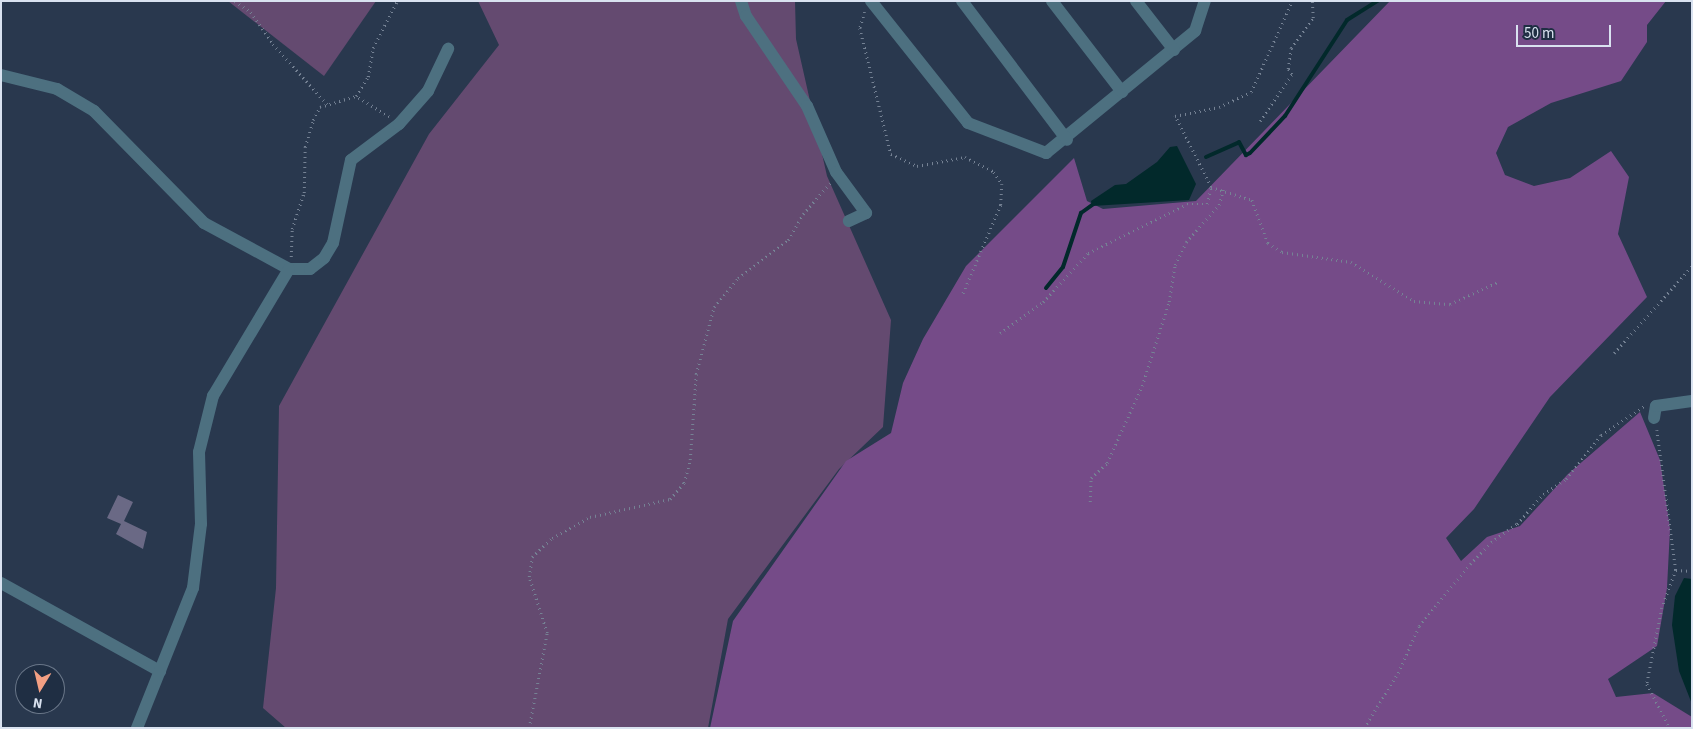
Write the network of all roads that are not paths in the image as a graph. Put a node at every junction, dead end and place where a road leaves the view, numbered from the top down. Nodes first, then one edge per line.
1 (741, 1) edge
2 (962, 1) edge
3 (1052, 1) edge
4 (1136, 1) edge
5 (1205, 1) edge
6 (872, 2) edge
7 (448, 49) dead end
8 (1174, 50) junction
9 (1, 75) edge
10 (1122, 92) junction
11 (1067, 140) junction
12 (849, 221) dead end
13 (290, 269) junction
14 (1692, 401) edge
15 (1655, 412) road end
16 (1, 583) edge
17 (160, 671) junction
18 (137, 728) edge

1 - 12 street
2 - 11 street
3 - 10 street
4 - 8 street
5 - 8 street
6 - 11 street
7 - 13 street
8 - 10 street
9 - 13 street
10 - 11 street
13 - 17 street
14 - 15 street
16 - 17 street
17 - 18 street

